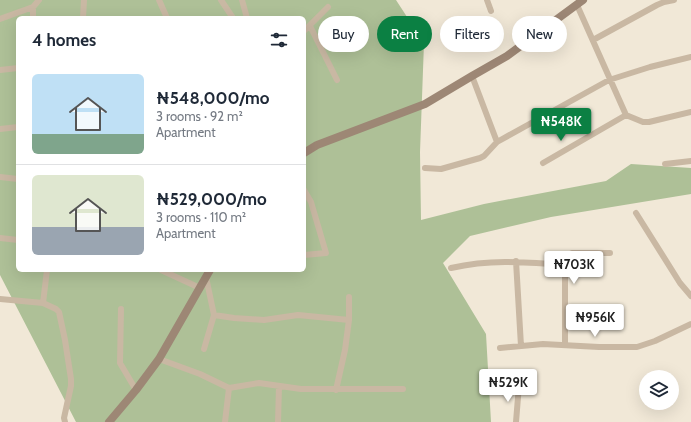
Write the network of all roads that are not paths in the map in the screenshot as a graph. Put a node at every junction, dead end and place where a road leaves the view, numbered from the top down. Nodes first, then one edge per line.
1 (39, 0) edge
2 (84, 0) edge
3 (159, 0) edge
4 (221, 0) edge
5 (242, 0) edge
6 (487, 0) edge
7 (674, 0) edge
8 (580, 2) edge
9 (33, 7) junction
10 (328, 7) dead end
11 (491, 11) dead end
12 (33, 16) edge
13 (83, 16) edge
14 (166, 16) edge
15 (232, 16) edge
16 (244, 16) edge
17 (0, 19) edge
18 (310, 26) junction
19 (306, 29) edge
20 (593, 40) junction
21 (691, 57) edge
22 (16, 68) edge
23 (0, 70) edge
24 (472, 76) junction
25 (337, 80) dead end
26 (610, 80) junction
27 (691, 112) edge
28 (626, 115) junction
29 (16, 127) edge
30 (0, 129) edge
31 (497, 142) junction
32 (306, 152) edge
33 (691, 161) edge
34 (543, 163) dead end
35 (666, 164) dead end
36 (425, 168) dead end
37 (0, 177) edge
38 (16, 179) edge
39 (306, 193) edge
40 (636, 213) dead end
41 (0, 238) edge
42 (16, 240) edge
43 (610, 253) dead end
44 (306, 255) edge
45 (516, 261) junction
46 (565, 265) junction
47 (451, 268) dead end
48 (47, 272) edge
49 (165, 272) edge
50 (208, 274) edge
51 (200, 288) junction
52 (691, 296) edge
53 (349, 297) dead end
54 (0, 299) edge
55 (43, 304) junction
56 (121, 309) dead end
57 (214, 314) junction
58 (349, 320) junction
59 (691, 324) edge
60 (565, 345) junction
61 (521, 346) junction
62 (500, 348) dead end
63 (204, 349) dead end
64 (159, 359) junction
65 (519, 384) dead end
66 (279, 386) junction
67 (229, 388) junction
68 (403, 389) dead end
69 (136, 390) junction
70 (336, 390) junction
71 (65, 422) edge
72 (109, 422) edge
73 (224, 422) edge
74 (278, 422) edge
75 (516, 422) edge

1 - 9 street
2 - 13 street
3 - 14 street
4 - 15 street
5 - 16 street
6 - 11 street
7 - 20 street
8 - 20 street
8 - 24 main road
9 - 12 street
9 - 17 street
10 - 18 street
18 - 19 street
18 - 25 street
20 - 26 street
21 - 26 street
22 - 23 street
24 - 31 street
24 - 32 main road
26 - 28 street
26 - 31 street
27 - 28 street
28 - 34 street
29 - 30 street
31 - 36 street
33 - 35 street
37 - 38 street
39 - 44 street
40 - 52 street
41 - 42 street
43 - 46 street
45 - 46 street
45 - 47 street
45 - 61 street
46 - 60 street
48 - 55 street
49 - 51 street
50 - 51 main road
50 - 57 street
51 - 64 main road
53 - 58 street
54 - 55 street
55 - 71 street
56 - 69 street
57 - 58 street
57 - 63 street
58 - 70 street
59 - 60 street
60 - 61 street
61 - 62 street
64 - 67 street
64 - 69 main road
65 - 75 street
66 - 67 street
66 - 70 street
66 - 74 street
67 - 73 street
68 - 70 street
69 - 72 main road

